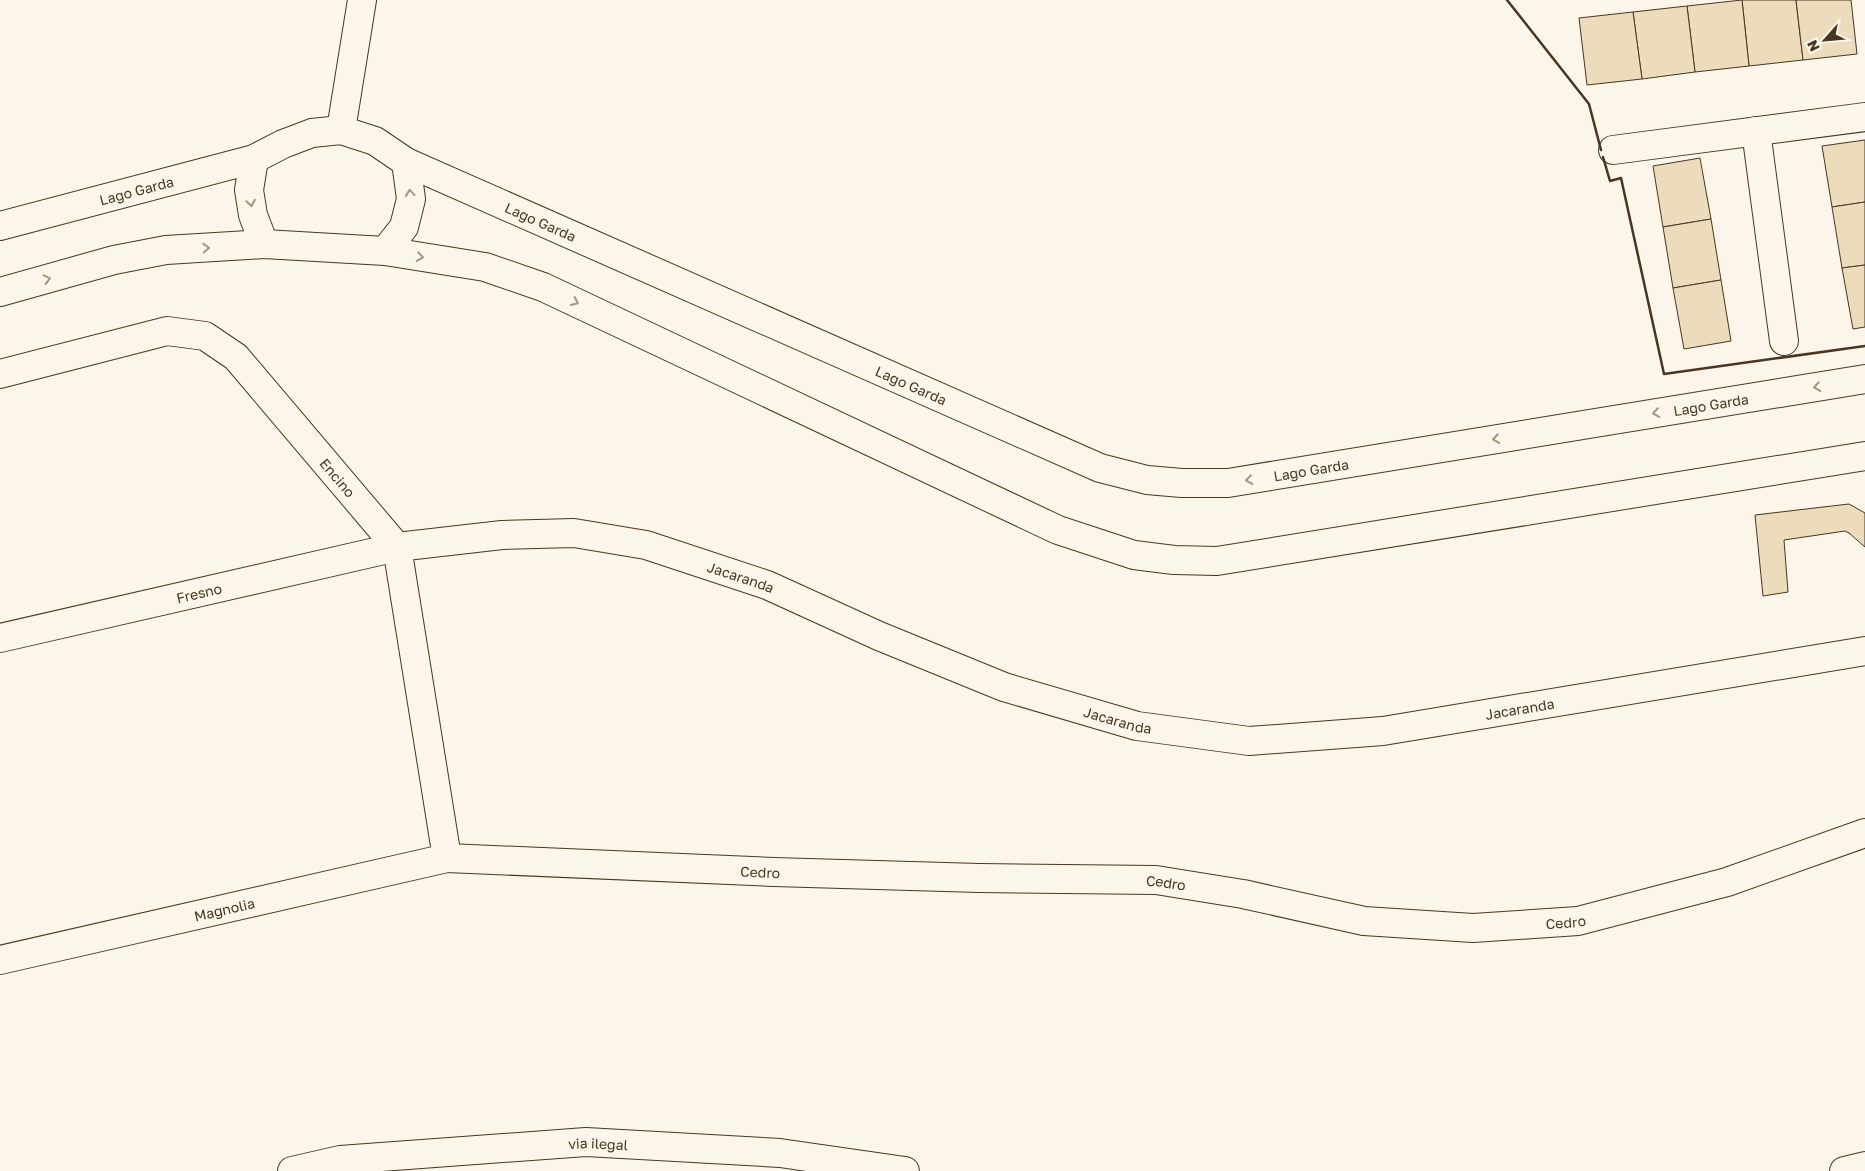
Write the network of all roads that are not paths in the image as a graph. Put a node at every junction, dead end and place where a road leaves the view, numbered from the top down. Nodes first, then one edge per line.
1 (362, 0) edge
2 (1865, 117) edge
3 (340, 130) junction
4 (1756, 131) junction
5 (1613, 150) dead end
6 (254, 159) junction
7 (406, 162) junction
8 (0, 226) edge
9 (264, 244) junction
10 (385, 251) junction
11 (0, 292) edge
12 (1784, 341) dead end
13 (0, 374) edge
14 (1865, 379) edge
15 (1865, 456) edge
16 (397, 547) junction
17 (0, 638) edge
18 (1865, 650) edge
19 (1865, 833) edge
20 (448, 858) junction
21 (0, 960) edge
22 (1865, 1166) edge
23 (292, 1171) edge
24 (904, 1171) edge
25 (1844, 1171) edge

1 - 3 street
2 - 4 street
3 - 6 street, Lago Garda
3 - 7 street, Lago Garda
4 - 5 street
4 - 12 street
6 - 8 street, Lago Garda
6 -> 9 street
10 -> 7 street
14 -> 7 street, Lago Garda
9 - 10 street
11 -> 9 street
10 -> 15 street
13 - 16 street, Encino
16 - 17 street, Fresno
16 - 18 street, Jacaranda
16 - 20 street
19 - 20 street, Cedro
20 - 21 street, Magnolia
22 - 25 street
23 - 24 street, via ilegal

